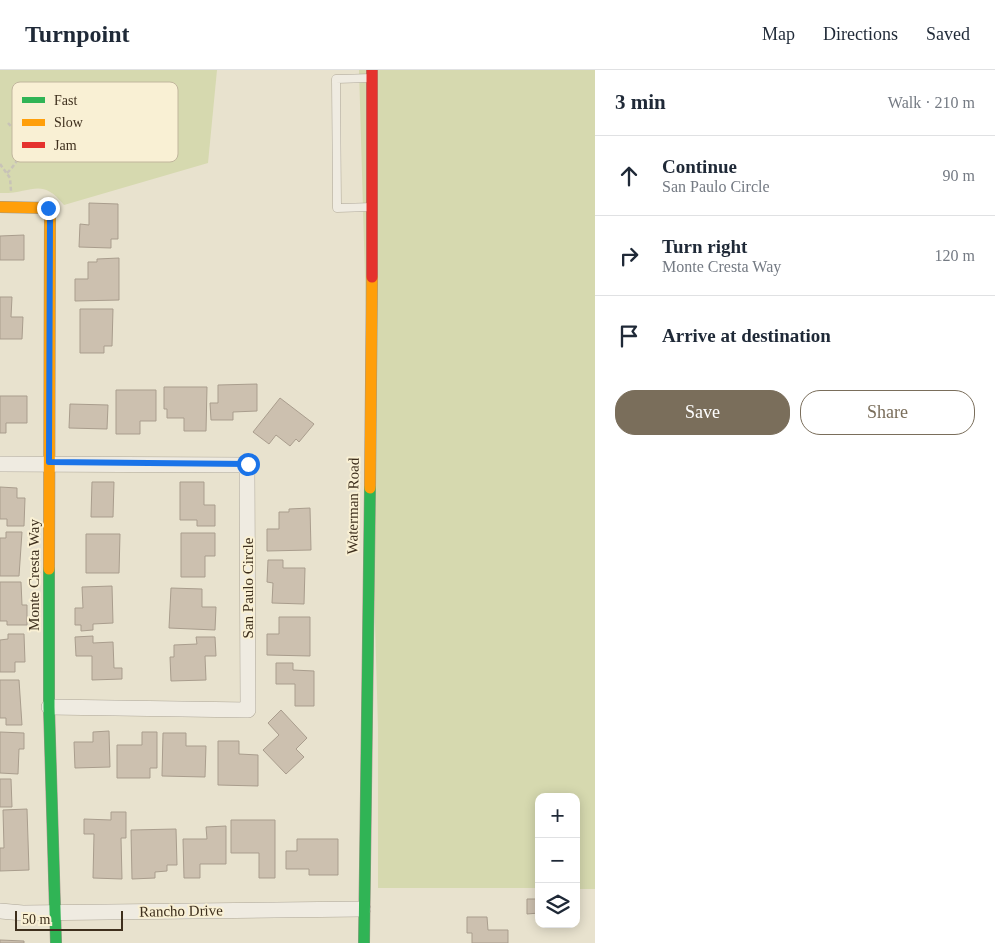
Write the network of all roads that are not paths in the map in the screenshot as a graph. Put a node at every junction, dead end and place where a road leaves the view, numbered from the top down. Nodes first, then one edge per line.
1 (372, 74) edge
2 (6, 207) edge
3 (373, 208) junction
4 (49, 462) junction
5 (0, 464) edge
6 (49, 707) junction
7 (363, 909) junction
8 (0, 911) edge
9 (56, 912) junction
10 (56, 943) edge
11 (364, 943) edge

1 - 3 main road, Waterman Road
1 - 3 lane
2 - 4 main road, Monte Cresta Way
3 - 7 main road, Waterman Road
4 - 5 street
4 - 6 main road, Monte Cresta Way
4 - 6 street, San Paulo Circle
6 - 9 main road, Monte Cresta Way
7 - 9 street, Rancho Drive
7 - 11 main road, Waterman Road
8 - 9 street, Rancho Drive
9 - 10 main road, Monte Cresta Way

